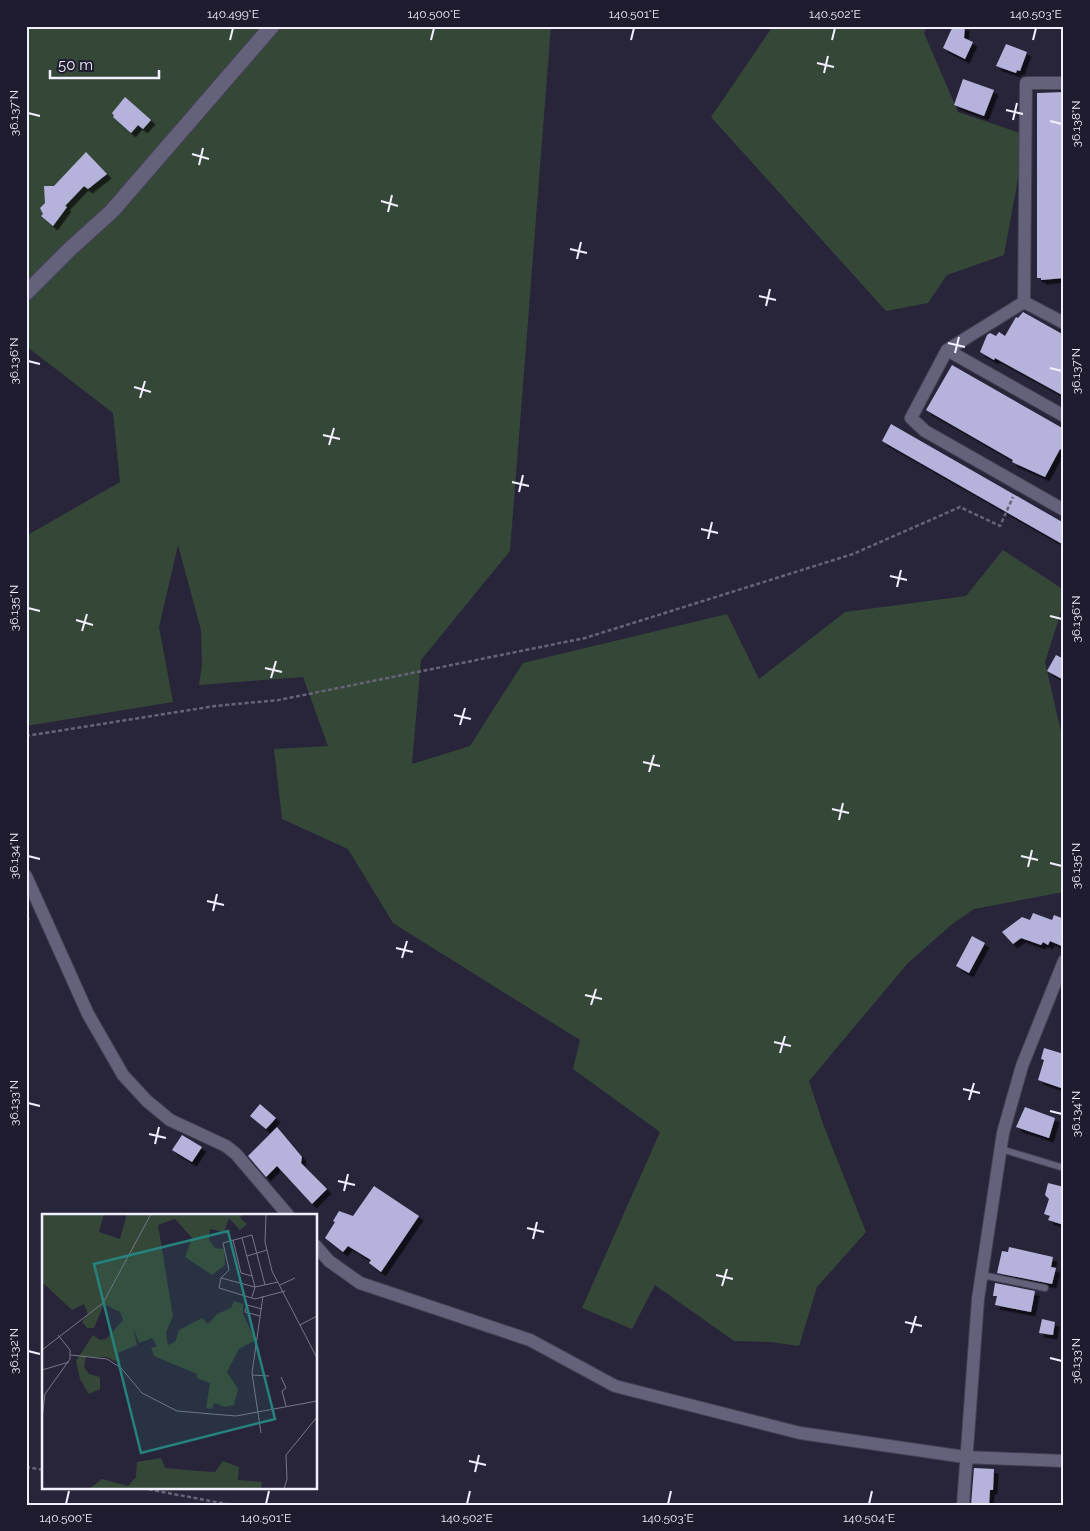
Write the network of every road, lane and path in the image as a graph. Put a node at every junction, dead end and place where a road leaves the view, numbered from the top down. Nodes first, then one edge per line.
1 (272, 26) edge
2 (1064, 83) edge
3 (26, 293) edge
4 (1024, 302) junction
5 (1064, 323) edge
6 (948, 350) junction
7 (1064, 416) edge
8 (1018, 485) junction
9 (1064, 510) edge
10 (26, 736) edge
11 (26, 876) edge
12 (1064, 961) edge
13 (1001, 1149) junction
14 (1064, 1168) edge
15 (287, 1214) edge
16 (318, 1248) edge
17 (982, 1275) junction
18 (1044, 1288) dead end
19 (966, 1457) junction
20 (1064, 1461) edge
21 (26, 1467) edge
22 (42, 1470) edge
23 (141, 1488) edge
24 (232, 1505) edge
25 (963, 1505) edge

1 - 3 street
2 - 4 street
4 - 5 street
4 - 6 street
6 - 7 street
6 - 8 street
8 - 9 street
8 - 10 path
11 - 15 street
12 - 13 street
13 - 14 lane
13 - 17 street
16 - 19 street
17 - 18 lane
17 - 19 street
19 - 20 street
19 - 25 street
21 - 22 path
23 - 24 path

